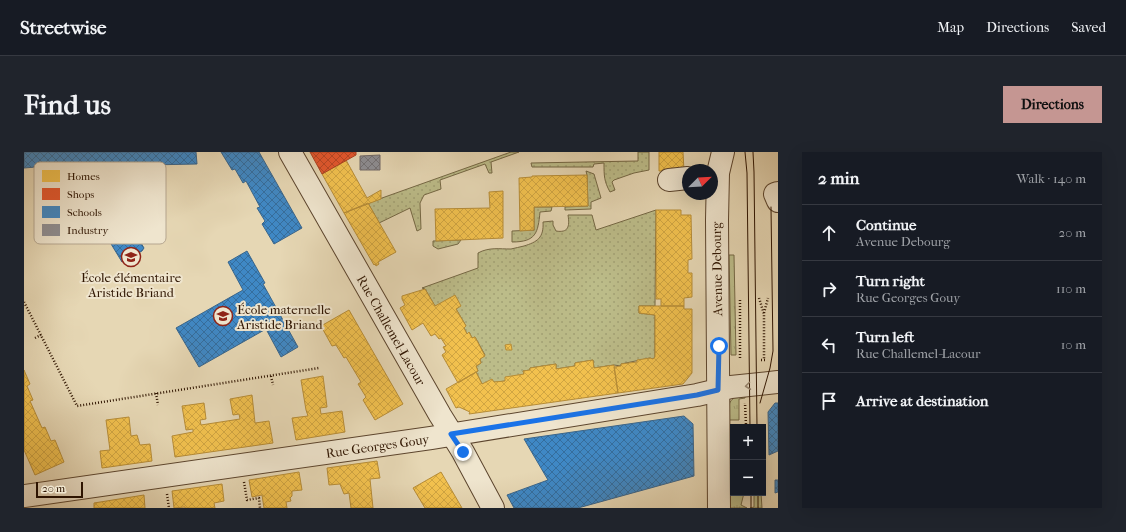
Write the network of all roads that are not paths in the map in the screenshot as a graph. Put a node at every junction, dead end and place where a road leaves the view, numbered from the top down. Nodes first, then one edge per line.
1 (290, 152) edge
2 (710, 152) edge
3 (723, 152) edge
4 (713, 164) edge
5 (718, 165) edge
6 (716, 200) edge
7 (778, 382) edge
8 (718, 390) junction
9 (451, 434) junction
10 (26, 498) edge
11 (493, 508) edge
12 (719, 508) edge

1 - 9 street, Rue Challemel-Lacour
2 - 4 street, Avenue Debourg
3 - 5 street, Avenue Debourg
6 - 8 street, Avenue Debourg
7 -> 8 street, Rue Georges Gouy
8 - 9 street, Rue Georges Gouy
8 - 12 street, Avenue Debourg
9 - 10 street, Rue Georges Gouy
9 - 11 street, Rue Challemel-Lacour

